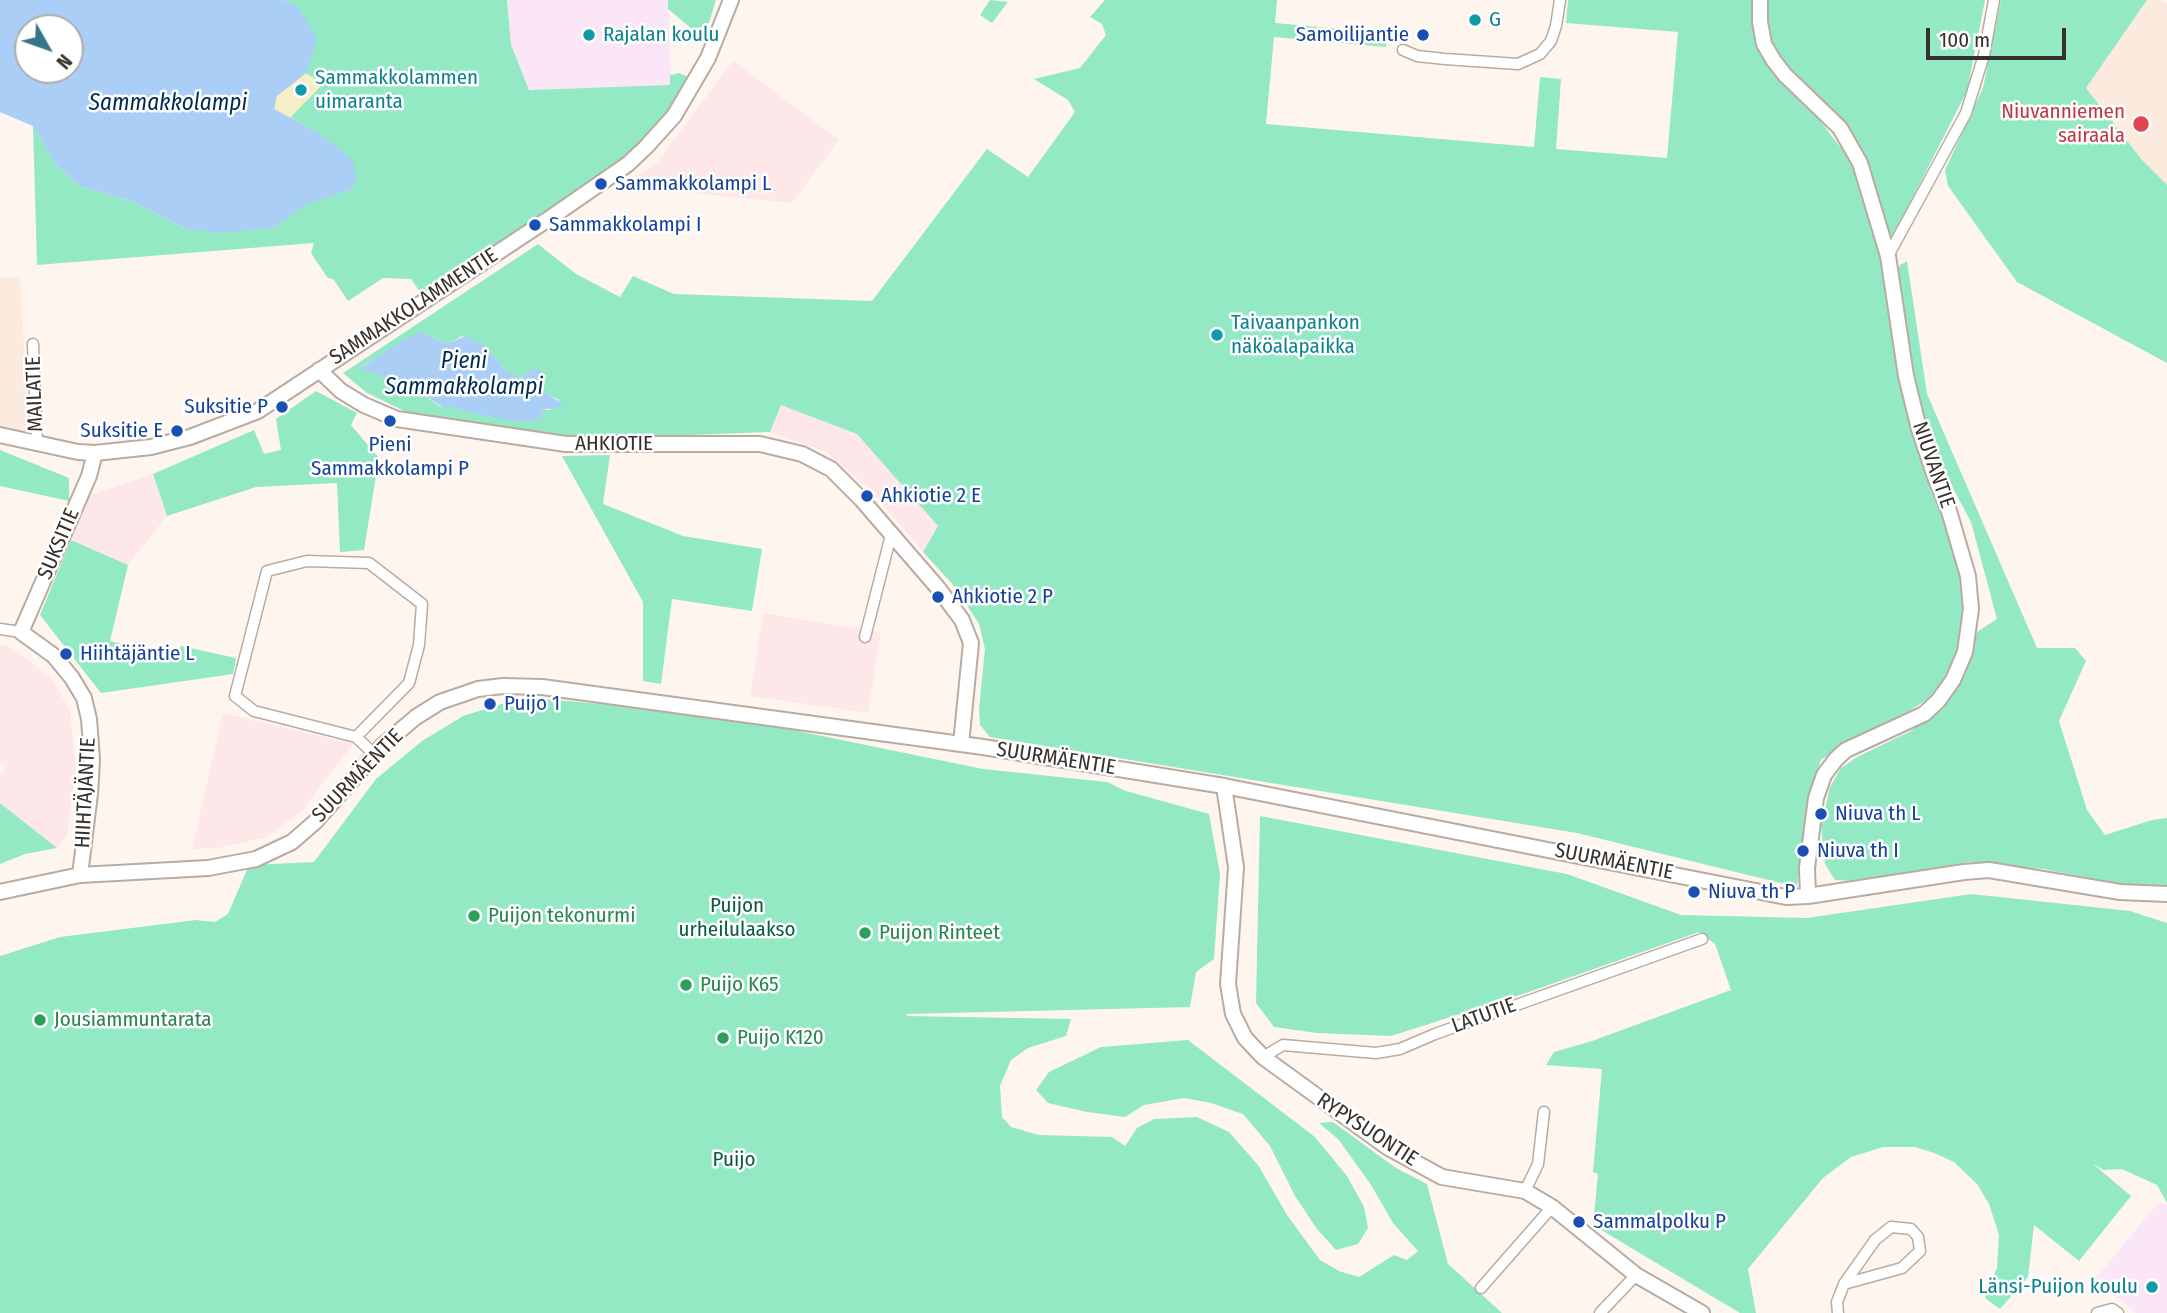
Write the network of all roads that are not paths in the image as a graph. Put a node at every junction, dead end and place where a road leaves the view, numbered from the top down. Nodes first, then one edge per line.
1 (731, 0) edge
2 (1560, 0) edge
3 (1760, 0) edge
4 (1994, 0) edge
5 (1403, 50) dead end
6 (1888, 256) junction
7 (33, 344) dead end
8 (319, 370) junction
9 (0, 435) edge
10 (37, 444) junction
11 (95, 453) junction
12 (891, 535) junction
13 (0, 629) edge
14 (21, 632) junction
15 (865, 637) dead end
16 (356, 737) junction
17 (961, 744) junction
18 (374, 754) junction
19 (1224, 786) junction
20 (80, 875) junction
21 (0, 892) edge
22 (2167, 894) edge
23 (1808, 896) junction
24 (1702, 939) dead end
25 (1263, 1057) junction
26 (1544, 1112) dead end
27 (1525, 1191) junction
28 (1552, 1207) junction
29 (1636, 1275) junction
30 (1844, 1284) junction
31 (1481, 1288) dead end
32 (1601, 1313) edge
33 (1702, 1313) edge
34 (1838, 1313) edge
35 (2097, 1313) edge
36 (2118, 1313) edge

1 - 8 street, SAMMAKKOLAMMENTIE
2 - 5 street
3 - 6 street, NIUVANTIE
4 - 6 street
6 - 23 street, NIUVANTIE
7 - 10 street, MAILATIE
8 - 11 street, SAMMAKKOLAMMENTIE
8 - 12 street, AHKIOTIE
9 - 10 street, SAMMAKKOLAMMENTIE
10 - 11 street, SAMMAKKOLAMMENTIE
11 - 14 street, SUKSITIE
12 - 15 street
12 - 17 street, AHKIOTIE
13 - 14 street, HIIHTÄJÄNTIE
14 - 20 street, HIIHTÄJÄNTIE
16 - 16 street
16 - 18 street
17 - 18 street, SUURMÄENTIE
17 - 19 street, SUURMÄENTIE
18 - 20 street, SUURMÄENTIE
19 - 23 street, SUURMÄENTIE
19 - 25 street, RYPYSUONTIE
20 - 21 street, SUURMÄENTIE
22 - 23 street, SUURMÄENTIE
24 - 25 street, LATUTIE
25 - 27 street, RYPYSUONTIE
26 - 27 street
27 - 28 street, RYPYSUONTIE
28 - 29 street, RYPYSUONTIE
28 - 31 street
29 - 32 street
29 - 33 street, RYPYSUONTIE
30 - 30 street
30 - 34 street
35 - 36 street

